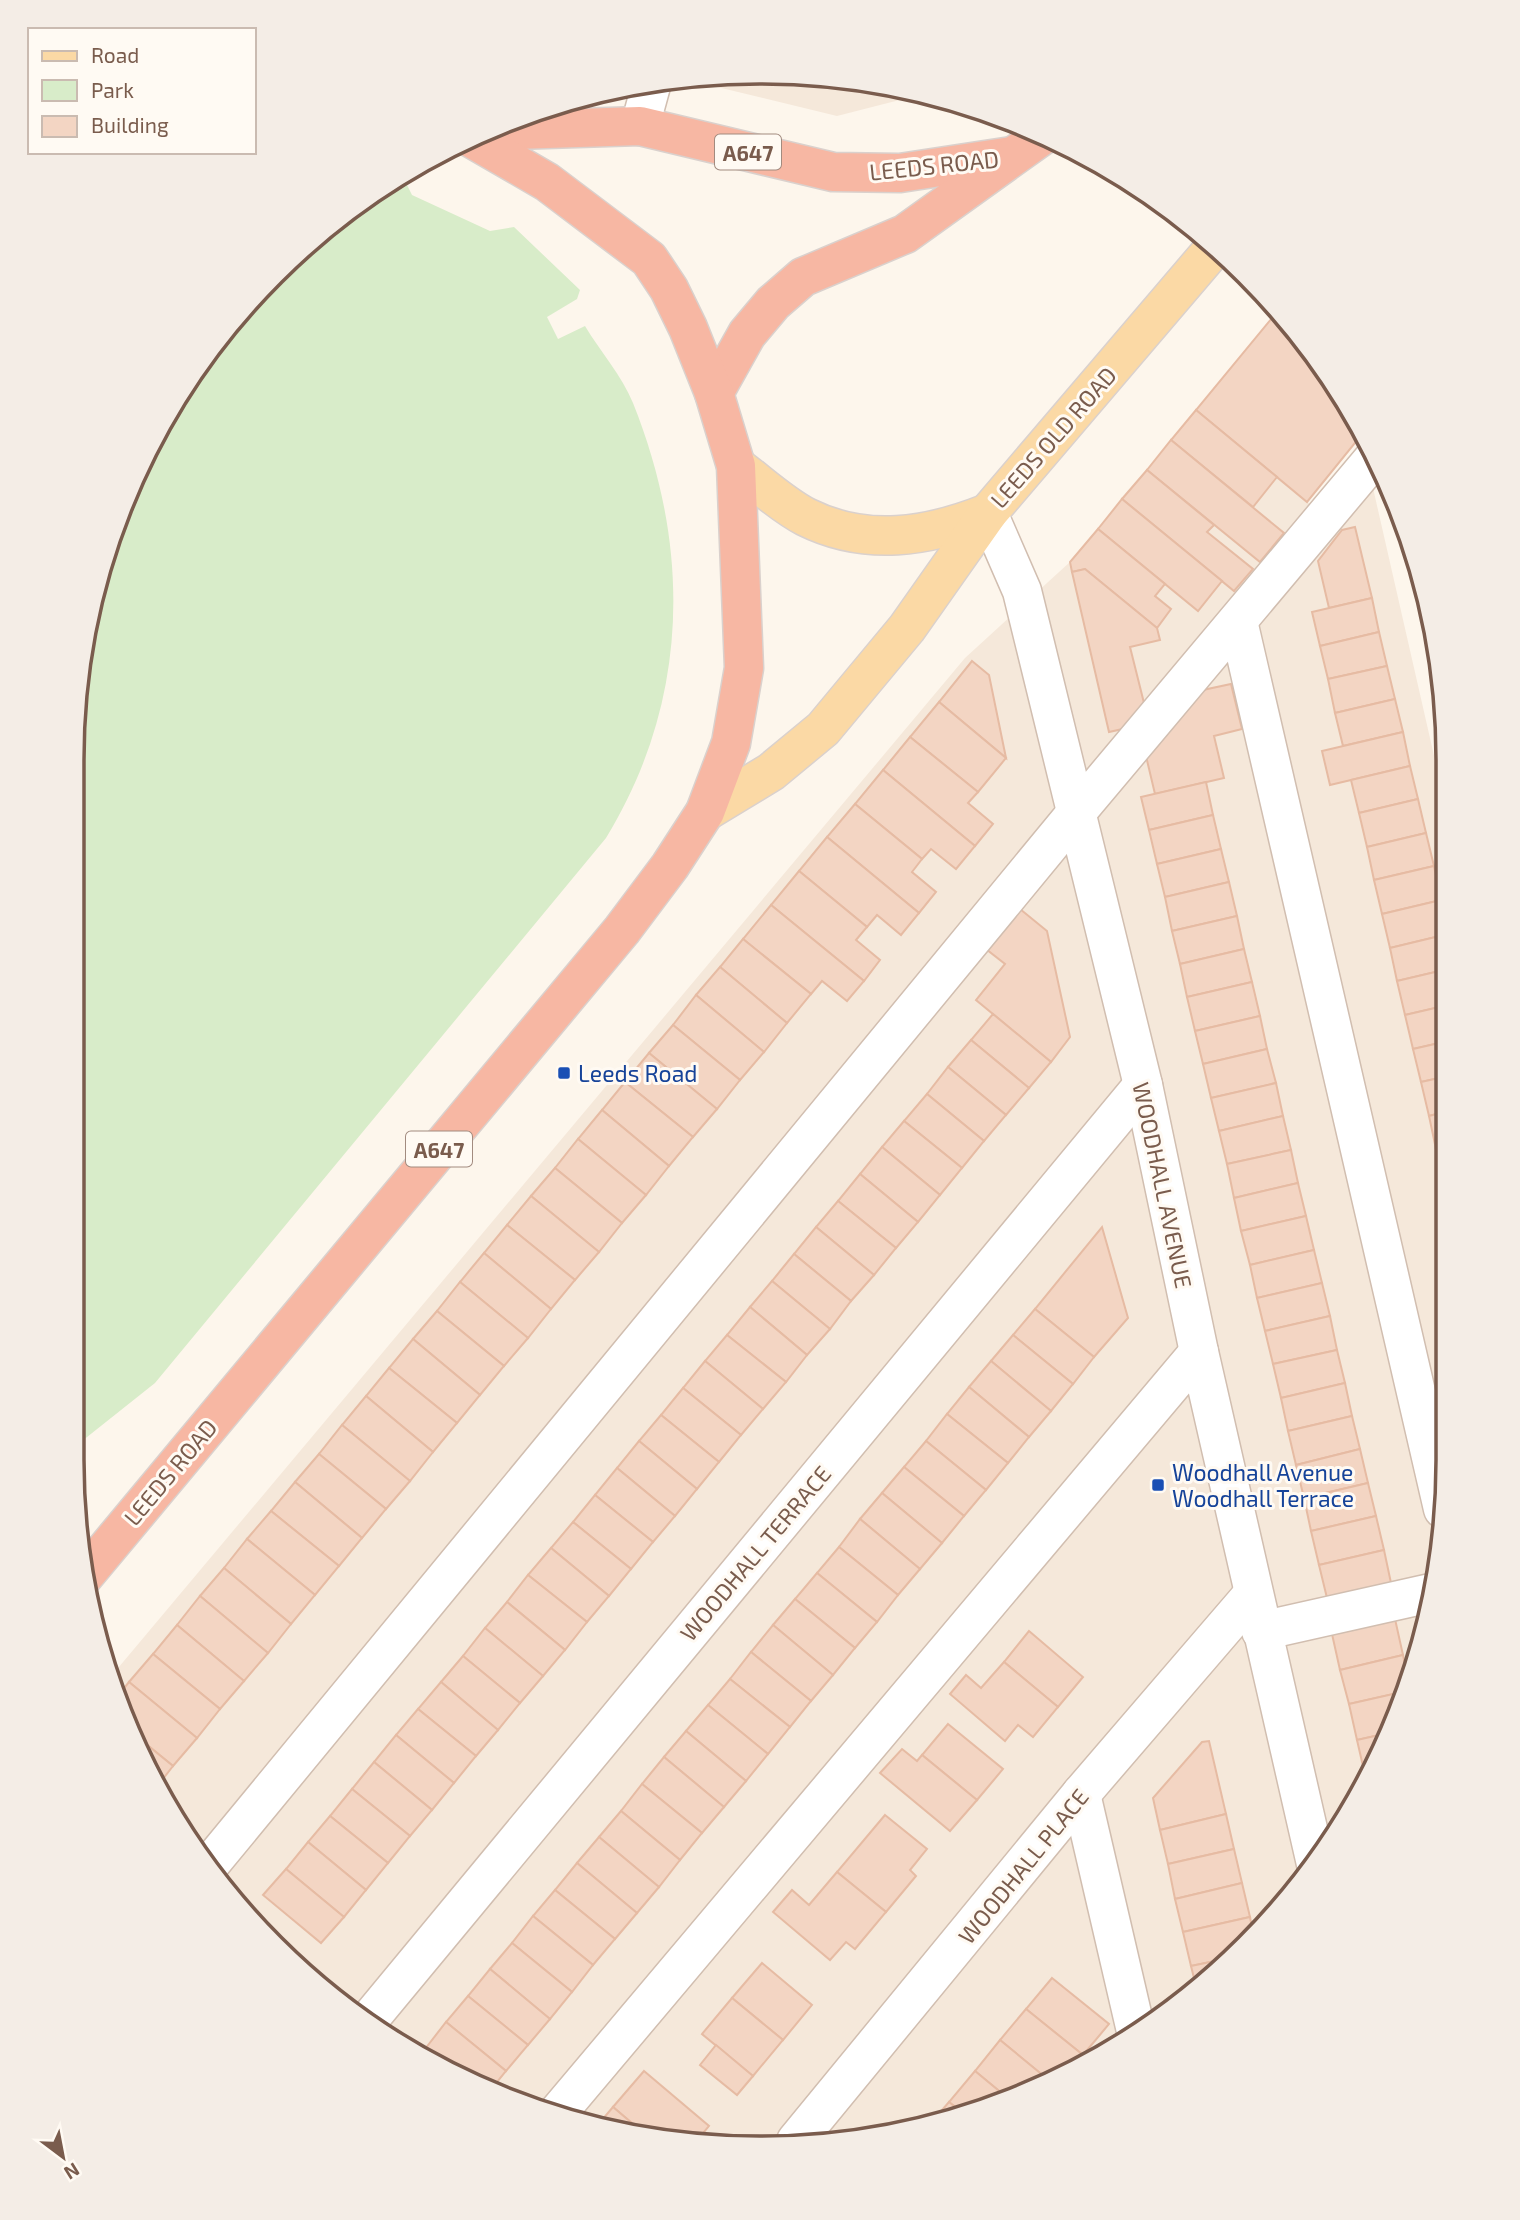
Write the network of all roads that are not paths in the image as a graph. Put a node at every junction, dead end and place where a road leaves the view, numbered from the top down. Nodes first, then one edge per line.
1 (649, 94) edge
2 (640, 126) junction
3 (515, 130) edge
4 (1033, 142) edge
5 (482, 144) edge
6 (1012, 156) junction
7 (1209, 254) edge
8 (714, 393) junction
9 (1368, 465) edge
10 (736, 466) junction
11 (988, 513) junction
12 (1238, 621) junction
13 (705, 812) junction
14 (1076, 813) junction
15 (1143, 1085) junction
16 (1199, 1352) junction
17 (1436, 1477) edge
18 (93, 1565) edge
19 (1253, 1594) junction
20 (1423, 1594) edge
21 (1261, 1631) junction
22 (1081, 1794) junction
23 (1312, 1849) edge
24 (215, 1859) edge
25 (373, 2014) edge
26 (1134, 2023) edge
27 (563, 2106) edge
28 (801, 2135) edge

1 - 2 street
2 - 3 highway, LEEDS ROAD / A647
2 - 6 highway, LEEDS ROAD / A647
4 - 6 highway, LEEDS ROAD / A647
5 - 8 highway, LEEDS ROAD / A647
6 - 8 highway, LEEDS ROAD / A647
7 - 11 main road, LEEDS OLD ROAD
8 - 10 highway, LEEDS ROAD / A647
9 - 12 street
10 - 11 main road, LEEDS OLD ROAD
10 - 13 highway, LEEDS ROAD / A647
11 - 13 main road, LEEDS ROAD
11 - 14 street, WOODHALL AVENUE
12 - 14 street
12 - 17 street
13 - 18 highway, LEEDS ROAD / A647
14 - 15 street, WOODHALL AVENUE
14 - 24 street
15 - 16 street, WOODHALL AVENUE
15 - 25 street, WOODHALL TERRACE
16 - 19 street, WOODHALL AVENUE
16 - 27 street
19 - 21 street, WOODHALL AVENUE
19 - 22 street, WOODHALL PLACE
20 - 21 street
21 - 23 street, WOODHALL AVENUE
22 - 26 street
22 - 28 street, WOODHALL PLACE

